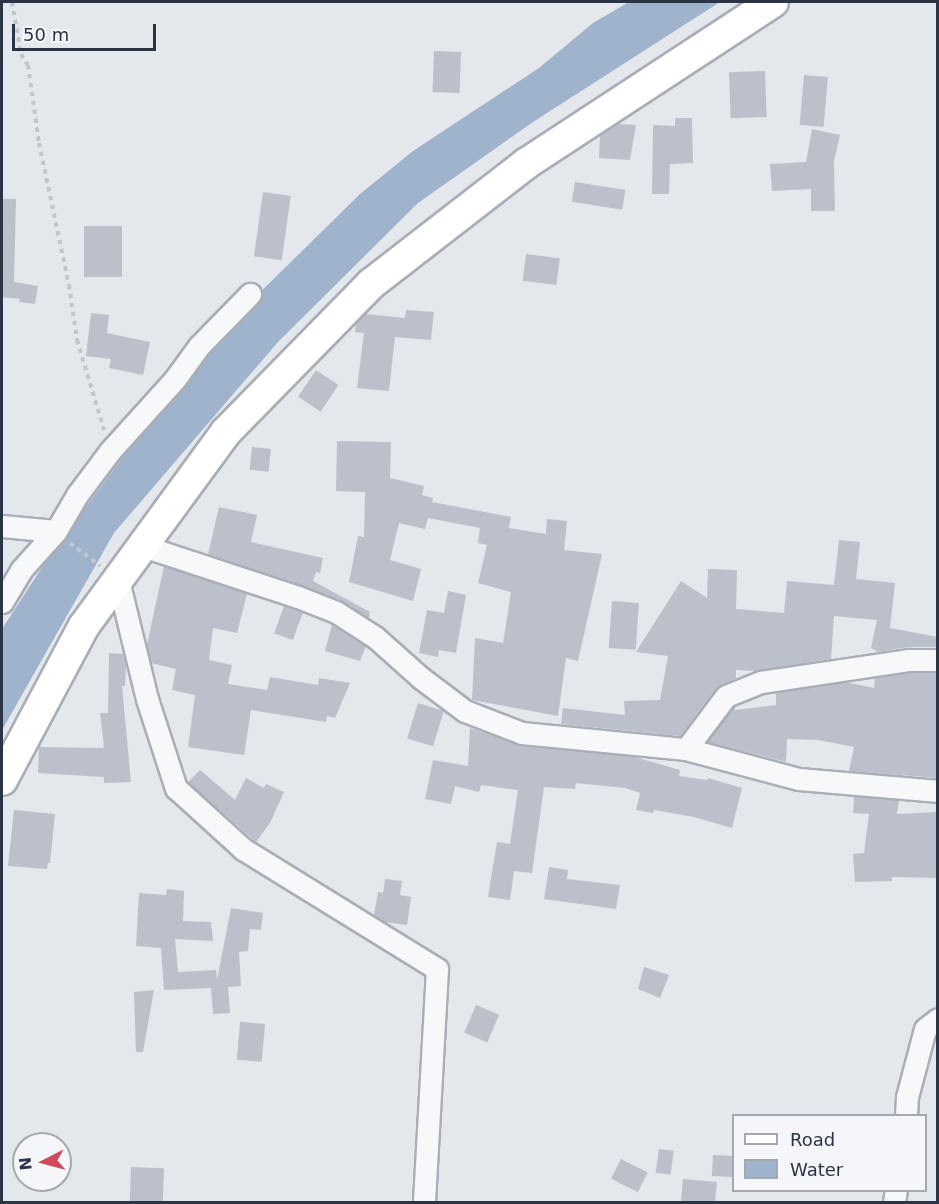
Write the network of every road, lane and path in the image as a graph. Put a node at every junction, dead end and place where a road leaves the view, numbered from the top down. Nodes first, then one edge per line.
1 (12, 2) edge
2 (773, 2) edge
3 (250, 294) dead end
4 (110, 451) junction
5 (2, 526) edge
6 (56, 531) junction
7 (143, 546) junction
8 (118, 580) junction
9 (2, 602) edge
10 (938, 660) edge
11 (686, 749) junction
12 (2, 780) edge
13 (938, 790) edge
14 (938, 1018) edge
15 (906, 1114) edge
16 (424, 1203) edge

1 - 4 path
2 - 7 main road
3 - 4 street
4 - 6 street
5 - 6 street
6 - 8 path
6 - 9 street
7 - 8 main road
7 - 11 street
8 - 12 main road
8 - 16 street
10 - 11 street
11 - 13 street
14 - 15 street

